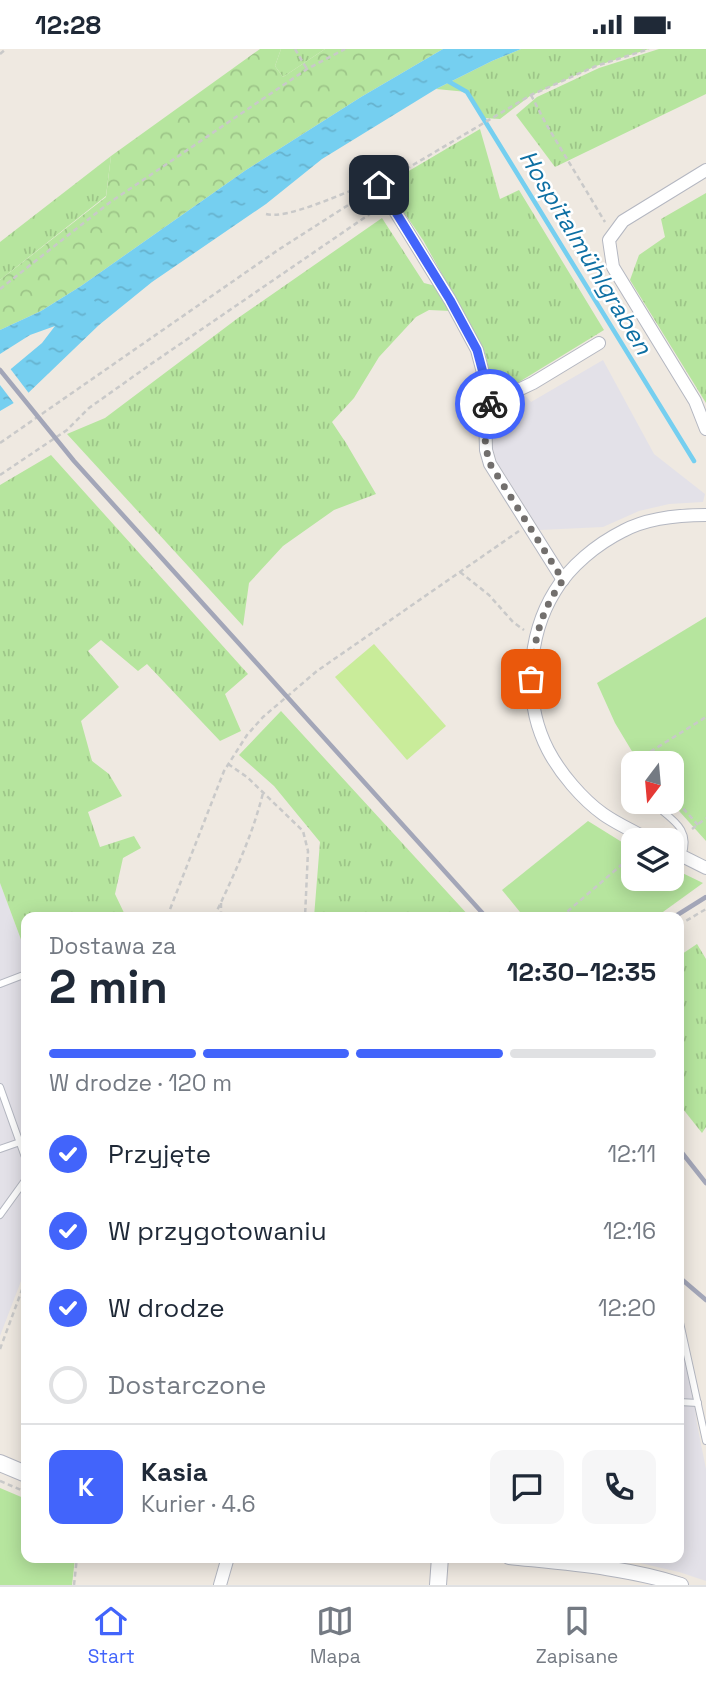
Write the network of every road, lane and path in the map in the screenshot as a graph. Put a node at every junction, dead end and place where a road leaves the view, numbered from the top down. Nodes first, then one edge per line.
1 (6, 49) edge
2 (295, 49) edge
3 (345, 49) edge
4 (649, 49) edge
5 (0, 54) edge
6 (307, 69) junction
7 (531, 95) junction
8 (706, 170) edge
9 (375, 184) junction
10 (389, 201) junction
11 (266, 214) dead end
12 (613, 235) junction
13 (0, 289) edge
14 (599, 343) dead end
15 (491, 403) junction
16 (706, 429) edge
17 (0, 443) edge
18 (0, 475) edge
19 (706, 515) edge
20 (527, 525) junction
21 (460, 572) junction
22 (563, 580) junction
23 (527, 632) dead end
24 (706, 717) edge
25 (652, 751) edge
26 (228, 764) junction
27 (263, 793) junction
28 (684, 809) edge
29 (665, 814) edge
30 (706, 818) edge
31 (698, 825) junction
32 (628, 828) edge
33 (680, 828) edge
34 (684, 835) joint
35 (684, 844) edge
36 (684, 857) edge
37 (621, 864) edge
38 (706, 868) edge
39 (221, 902) junction
40 (706, 909) edge
41 (169, 912) edge
42 (216, 912) edge
43 (222, 912) edge
44 (304, 912) edge
45 (567, 912) edge
46 (684, 923) edge
47 (21, 976) edge
48 (0, 984) edge
49 (0, 1087) edge
50 (20, 1142) junction
51 (21, 1145) edge
52 (0, 1149) edge
53 (21, 1186) edge
54 (0, 1215) edge
55 (21, 1292) edge
56 (684, 1340) edge
57 (0, 1349) edge
58 (684, 1402) edge
59 (698, 1403) junction
60 (704, 1433) edge
61 (706, 1441) edge
62 (0, 1463) edge
63 (21, 1472) edge
64 (0, 1482) edge
65 (21, 1490) edge
66 (76, 1563) edge
67 (226, 1563) edge
68 (440, 1563) edge
69 (564, 1563) edge
70 (74, 1585) edge
71 (220, 1585) edge
72 (438, 1585) edge
73 (681, 1585) edge

1 - 5 path
2 - 6 path
3 - 6 path
4 - 7 path
6 - 13 path
7 - 9 path
7 - 12 path
8 - 12 street
9 - 10 street
9 - 11 path
9 - 17 path
10 - 15 street
10 - 18 path
12 - 16 street
14 - 15 street
15 - 20 street
19 - 22 street
20 - 21 path
20 - 22 street
21 - 23 path
21 - 26 path
22 - 32 street
24 - 25 path
26 - 27 path
26 - 41 path
27 - 39 path
27 - 44 path
28 - 31 path
29 - 33 lane
30 - 31 path
31 - 34 path
34 - 35 lane
36 - 38 street
37 - 45 path
39 - 42 path
39 - 43 path
40 - 46 path
47 - 48 lane
49 - 50 lane
50 - 51 lane
50 - 52 lane
53 - 54 lane
55 - 57 path
56 - 59 lane
58 - 59 lane
59 - 60 lane
60 - 61 lane
62 - 63 main road
64 - 65 path
66 - 70 path
67 - 71 street
68 - 72 main road
69 - 73 street

